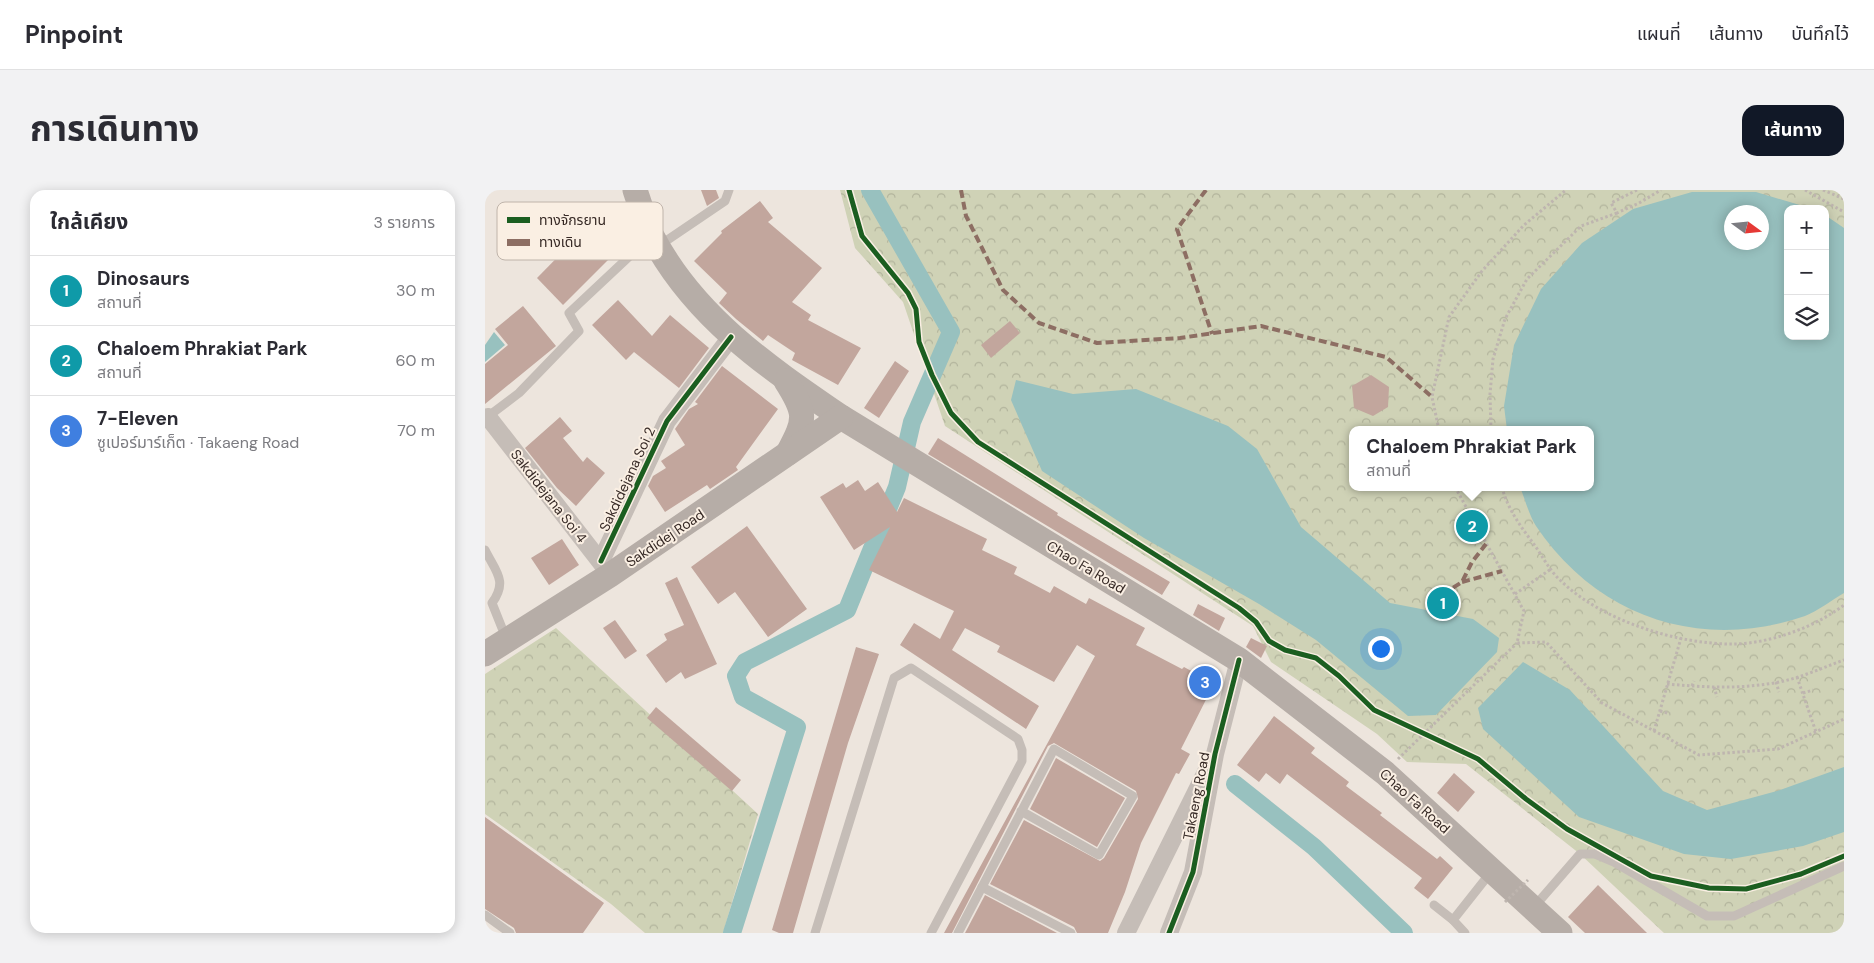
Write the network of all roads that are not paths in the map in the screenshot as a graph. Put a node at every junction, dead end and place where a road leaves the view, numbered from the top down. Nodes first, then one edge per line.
1 (635, 190) edge
2 (729, 190) edge
3 (640, 202) edge
4 (663, 236) edge
5 (663, 254) edge
6 (632, 260) edge
7 (731, 337) junction
8 (785, 378) junction
9 (841, 417) junction
10 (486, 418) edge
11 (788, 454) junction
12 (485, 550) edge
13 (605, 568) junction
14 (507, 640) junction
15 (485, 654) edge
16 (1239, 660) junction
17 (1215, 754) junction
18 (1021, 811) junction
19 (1844, 866) edge
20 (1492, 870) junction
21 (982, 887) junction
22 (1434, 905) dead end
23 (1533, 907) junction
24 (485, 915) edge
25 (1453, 920) junction
26 (1057, 930) edge
27 (1559, 932) edge
28 (510, 933) edge
29 (815, 933) edge
30 (931, 933) edge
31 (958, 933) edge
32 (1071, 933) edge
33 (1126, 933) edge
34 (1169, 933) edge
35 (1465, 933) edge

1 - 3 main road, Chao Fa Road
2 - 4 lane
5 - 7 main road, Chao Fa Road
6 - 10 lane
7 - 8 main road, Chao Fa Road
7 - 13 street, Sakdidejana Soi 2
8 - 9 main road, Chao Fa Road
8 - 11 main road
9 - 11 main road, Sakdidej Road
9 - 16 main road, Chao Fa Road
10 - 13 street, Sakdidejana Soi 4
11 - 13 main road, Sakdidej Road
12 - 14 lane
13 - 14 main road, Sakdidej Road
14 - 15 main road, Sakdidej Road
16 - 17 street, Takaeng Road
16 - 20 main road, Chao Fa Road
17 - 33 street, Takaeng Road
17 - 34 street, Takaeng Road
18 - 18 lane
18 - 21 lane
19 - 23 lane
20 - 23 main road, Chao Fa Road
20 - 25 lane
21 - 26 lane
21 - 31 lane
22 - 25 lane
23 - 27 main road, Chao Fa Road
24 - 28 lane
25 - 35 lane
26 - 32 lane
29 - 30 lane

